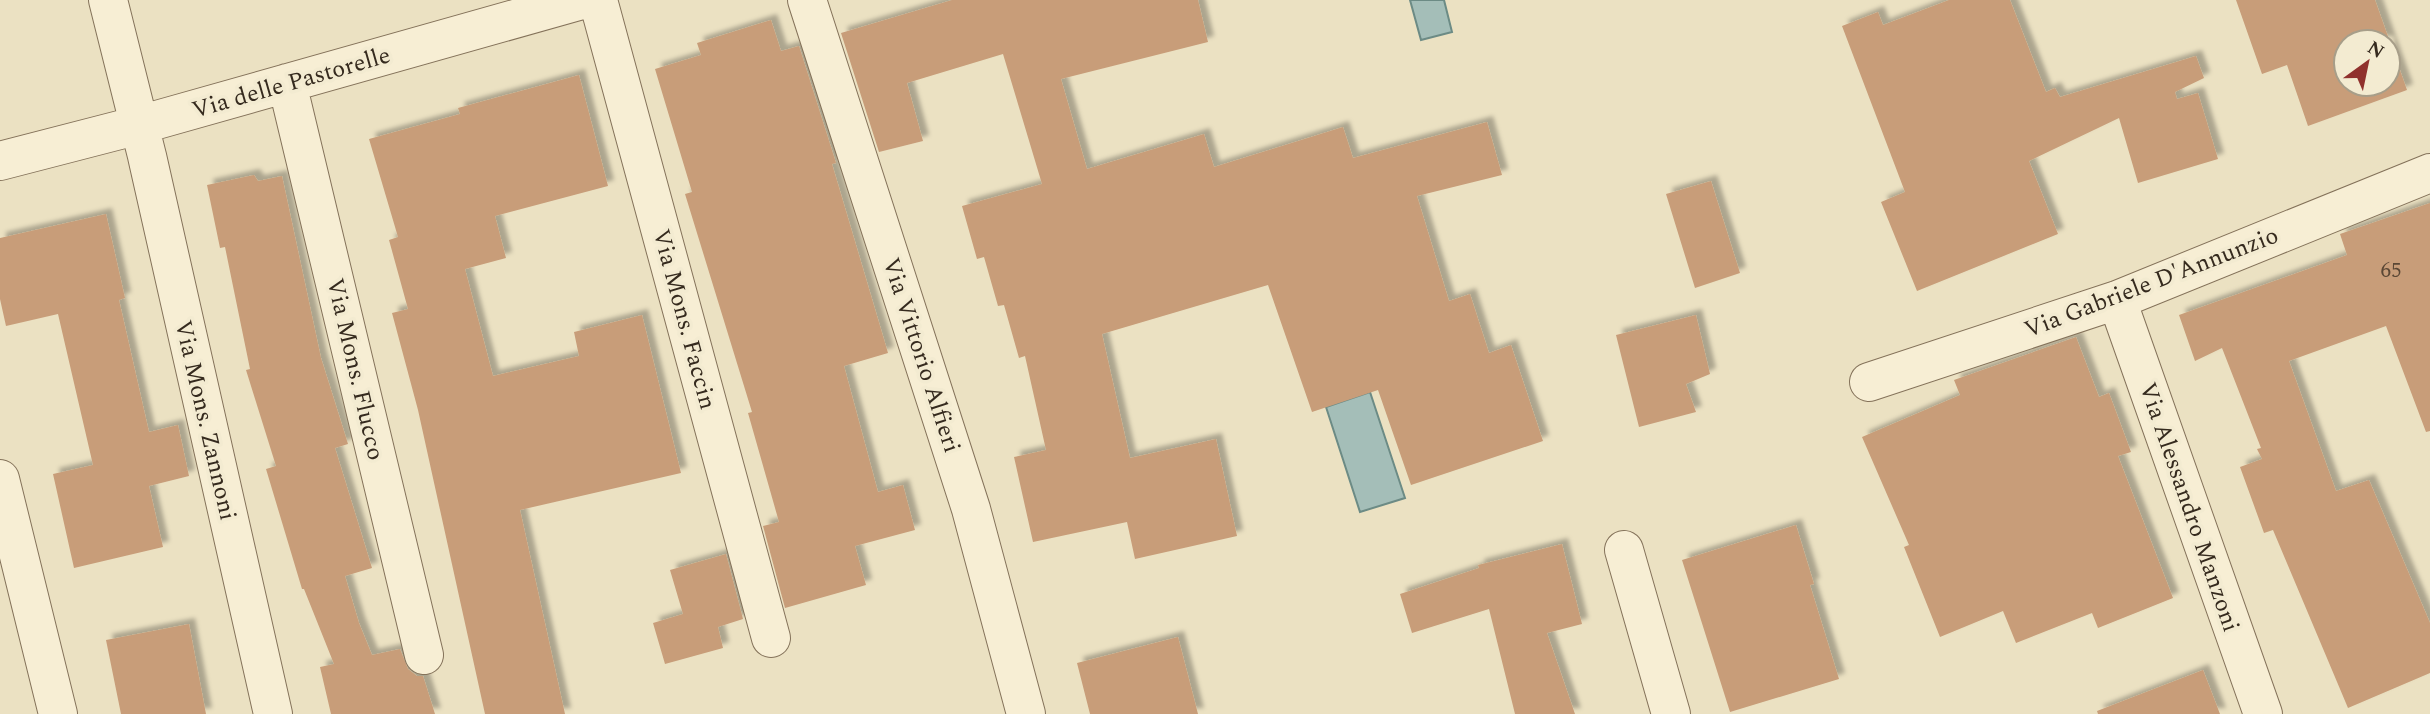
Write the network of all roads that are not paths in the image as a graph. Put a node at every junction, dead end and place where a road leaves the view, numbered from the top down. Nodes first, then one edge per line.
1 (108, 0) edge
2 (582, 0) edge
3 (598, 0) edge
4 (807, 0) edge
5 (287, 83) junction
6 (139, 125) junction
7 (0, 161) edge
8 (2430, 173) edge
9 (2117, 300) junction
10 (1869, 382) dead end
11 (0, 480) edge
12 (1624, 550) dead end
13 (771, 638) dead end
14 (424, 655) dead end
15 (58, 714) edge
16 (273, 714) edge
17 (1026, 714) edge
18 (1671, 714) edge
19 (2263, 714) edge

1 - 6 street, Via Mons. Zannoni
2 - 5 street, Via delle Pastorelle
3 - 13 street, Via Mons. Faccin
4 - 17 street, Via Vittorio Alfieri
5 - 6 street, Via delle Pastorelle
5 - 14 street, Via Mons. Flucco
6 - 7 street, Via delle Pastorelle
6 - 16 street, Via Mons. Zannoni
8 - 9 street, Via Gabriele D'Annunzio
9 - 10 street, Via Gabriele D'Annunzio
9 - 19 street, Via Alessandro Manzoni
11 - 15 street
12 - 18 street

